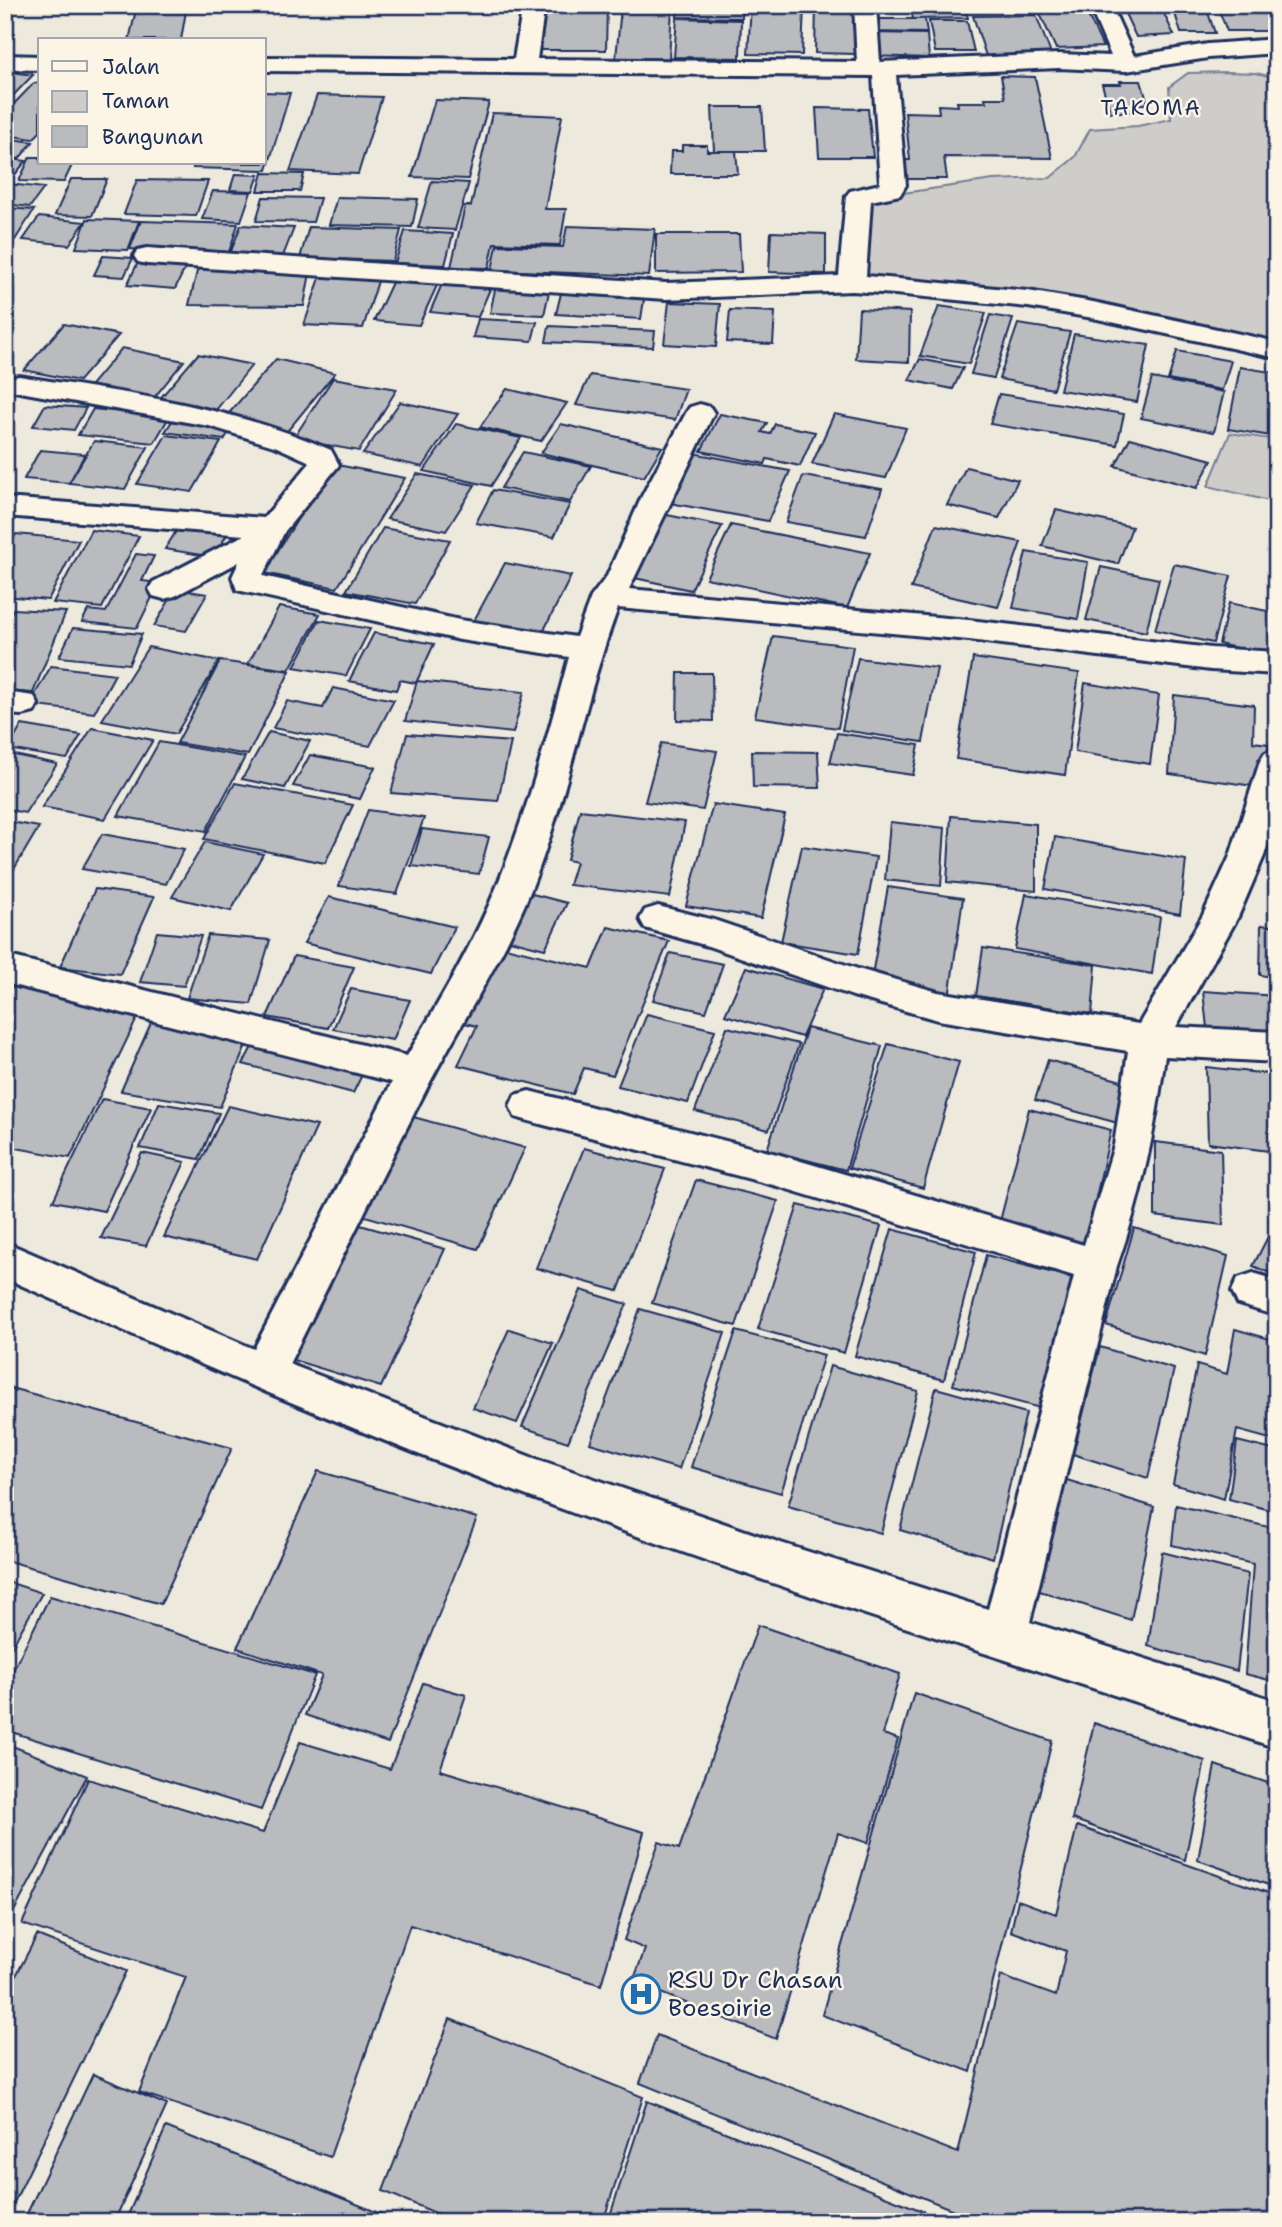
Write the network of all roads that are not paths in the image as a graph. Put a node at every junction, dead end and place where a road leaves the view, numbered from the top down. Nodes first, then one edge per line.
1 (534, 5) edge
2 (865, 5) edge
3 (1100, 5) edge
4 (1277, 46) edge
5 (5, 62) edge
6 (38, 63) edge
7 (266, 64) edge
8 (1126, 64) junction
9 (525, 65) junction
10 (877, 69) junction
11 (147, 256) dead end
12 (852, 283) junction
13 (1277, 350) edge
14 (19, 384) dead end
15 (700, 413) dead end
16 (5, 507) edge
17 (270, 531) junction
18 (164, 589) dead end
19 (607, 597) junction
20 (587, 649) junction
21 (1277, 663) edge
22 (1277, 761) edge
23 (657, 919) dead end
24 (5, 969) edge
25 (1149, 1040) junction
26 (1277, 1047) edge
27 (416, 1073) junction
28 (529, 1106) dead end
29 (5, 1259) edge
30 (1097, 1266) junction
31 (263, 1373) junction
32 (1004, 1635) junction
33 (1277, 1726) edge

1 - 9 street
2 - 10 street
3 - 8 street
4 - 8 street
5 - 6 street
7 - 9 street
8 - 10 street
9 - 10 street
10 - 12 street
11 - 12 street
12 - 13 street
14 - 17 street
15 - 19 street
16 - 17 street
17 - 18 street
17 - 20 street
19 - 20 street
19 - 21 street
20 - 27 street
22 - 25 street
23 - 25 street
24 - 27 street
25 - 26 street
25 - 30 street
27 - 31 street
28 - 30 street
29 - 31 street
30 - 32 street
31 - 32 street
32 - 33 street

